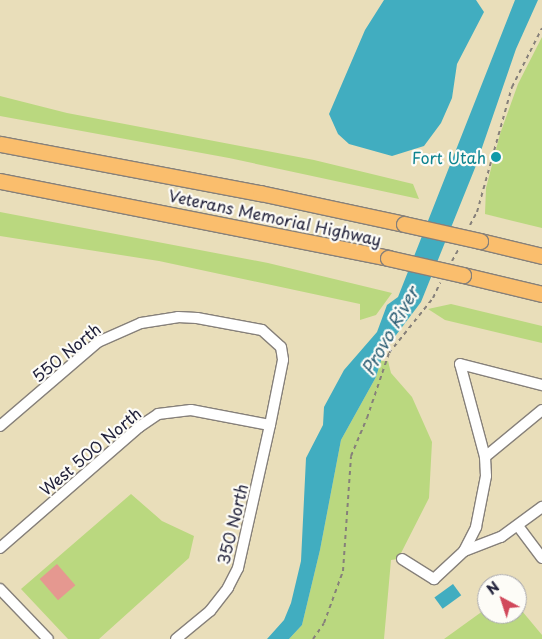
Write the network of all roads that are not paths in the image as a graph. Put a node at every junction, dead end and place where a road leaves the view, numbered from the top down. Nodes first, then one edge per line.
1 (0, 144) edge
2 (0, 181) edge
3 (542, 256) edge
4 (542, 294) edge
5 (542, 385) edge
6 (542, 410) edge
7 (270, 425) junction
8 (0, 426) edge
9 (486, 457) junction
10 (542, 507) edge
11 (518, 526) junction
12 (0, 548) edge
13 (464, 551) junction
14 (542, 558) edge
15 (402, 559) dead end
16 (0, 588) edge
17 (48, 639) edge
18 (176, 639) edge

1 - 3 highway, Veterans Memorial Highway, bridge
2 - 4 highway, Veterans Memorial Highway, bridge
5 - 9 street
6 - 9 street
7 - 8 street, 550 North
7 - 12 street, West 500 North
7 - 18 street, 350 North
9 - 13 street
10 - 11 street
11 - 13 street
11 - 14 street
13 - 15 street
16 - 17 street

